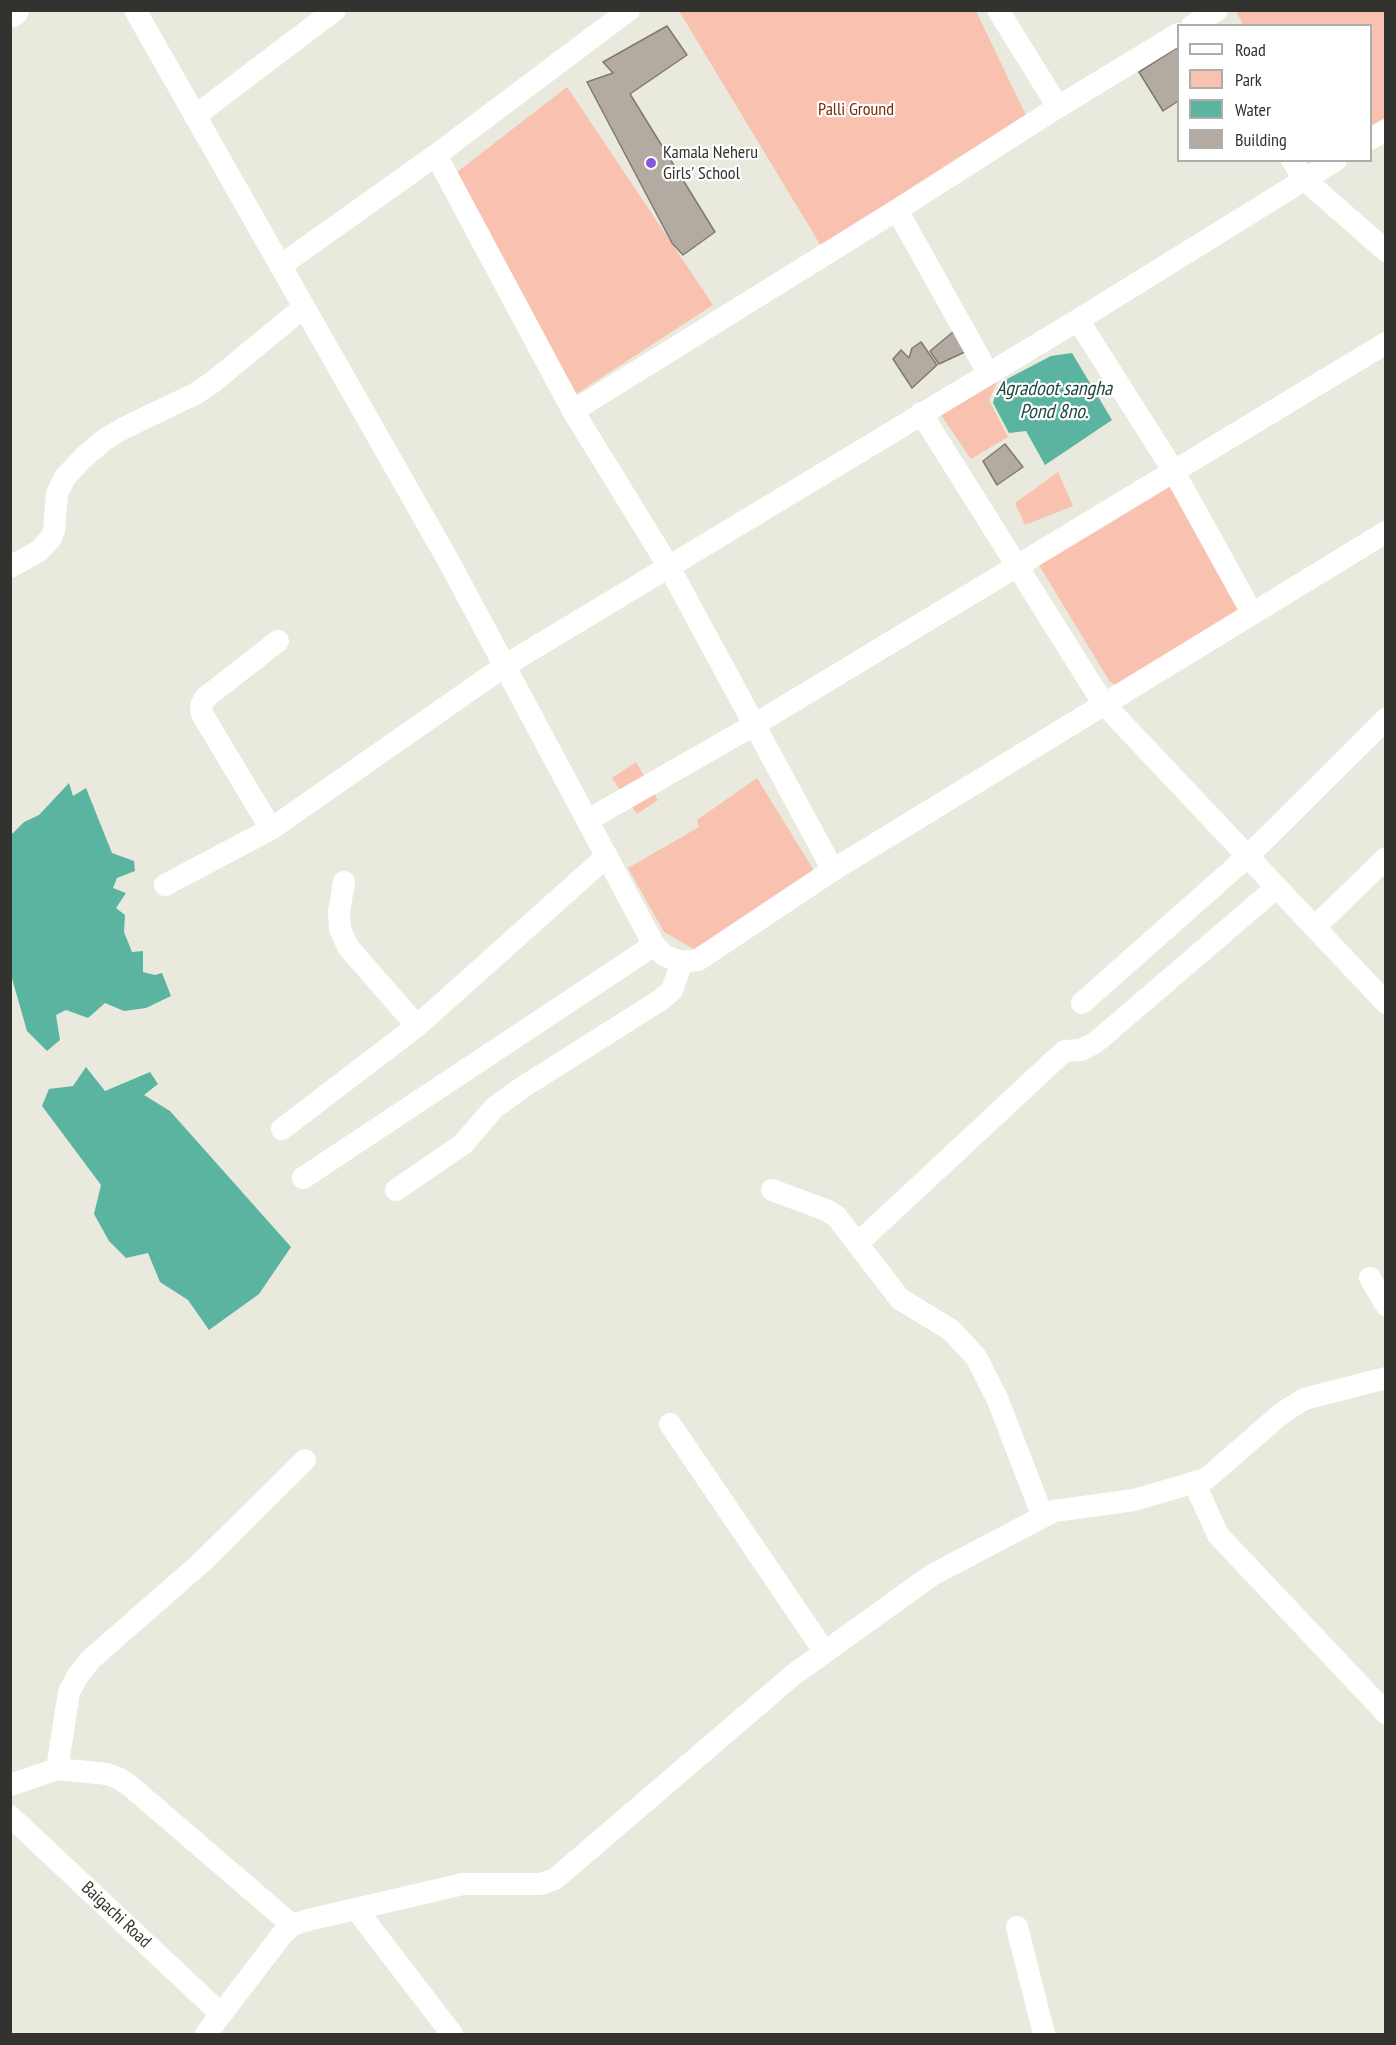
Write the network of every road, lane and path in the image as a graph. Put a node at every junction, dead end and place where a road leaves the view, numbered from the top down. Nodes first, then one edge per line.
1 (135, 10) edge
2 (335, 10) edge
3 (629, 10) edge
4 (998, 10) edge
5 (1177, 35) edge
6 (1058, 107) junction
7 (195, 116) junction
8 (1386, 130) edge
9 (1372, 139) edge
10 (436, 155) junction
11 (1328, 162) edge
12 (1298, 170) edge
13 (897, 210) junction
14 (1386, 251) edge
15 (280, 266) junction
16 (304, 307) junction
17 (1078, 320) junction
18 (1386, 343) edge
19 (988, 373) junction
20 (573, 411) junction
21 (921, 413) junction
22 (1173, 470) junction
23 (1386, 532) edge
24 (1017, 566) junction
25 (10, 567) edge
26 (669, 567) junction
27 (1252, 613) junction
28 (278, 641) dead end
29 (506, 665) junction
30 (1103, 703) junction
31 (1386, 719) edge
32 (754, 725) junction
33 (588, 820) junction
34 (271, 829) junction
35 (607, 856) junction
36 (1248, 856) junction
37 (1386, 858) edge
38 (833, 870) junction
39 (344, 882) dead end
40 (165, 885) dead end
41 (1277, 886) junction
42 (1315, 927) junction
43 (654, 945) junction
44 (682, 962) junction
45 (1082, 1003) dead end
46 (1386, 1003) edge
47 (417, 1026) junction
48 (282, 1129) dead end
49 (303, 1178) dead end
50 (396, 1190) dead end
51 (772, 1191) dead end
52 (857, 1244) junction
53 (1370, 1278) dead end
54 (1386, 1305) edge
55 (1386, 1378) edge
56 (670, 1424) dead end
57 (305, 1460) dead end
58 (1194, 1482) junction
59 (1043, 1517) junction
60 (824, 1651) junction
61 (1386, 1713) edge
62 (57, 1769) junction
63 (10, 1785) edge
64 (10, 1816) edge
65 (356, 1909) junction
66 (292, 1925) junction
67 (1017, 1927) dead end
68 (221, 2014) junction
69 (206, 2034) edge
70 (452, 2034) edge
71 (1044, 2034) edge

1 - 7 street
2 - 7 street
3 - 10 street
4 - 6 street
5 - 6 street
6 - 13 street
7 - 15 street
8 - 9 street
10 - 15 street
10 - 20 street
11 - 12 street
12 - 14 street
12 - 17 street
13 - 19 street
13 - 20 street
15 - 16 street
16 - 25 street
16 - 29 street
17 - 19 street
17 - 22 street
18 - 22 street
19 - 21 street
20 - 26 street
21 - 24 street
21 - 26 street
22 - 24 street
22 - 27 street
23 - 27 street
24 - 30 street
24 - 32 street
26 - 29 street
26 - 32 street
27 - 30 street
28 - 34 street
29 - 33 street
29 - 34 street
30 - 36 street
30 - 38 street
31 - 36 street
32 - 33 street
32 - 38 street
33 - 35 street
34 - 40 street
35 - 43 street
35 - 47 street
36 - 41 street
36 - 45 street
37 - 42 street
38 - 44 street
39 - 47 street
41 - 42 street
41 - 52 street
42 - 46 street
43 - 44 street
43 - 49 street
44 - 50 street
47 - 48 street
51 - 52 street
52 - 59 street
53 - 54 street
55 - 58 street
56 - 60 street
57 - 62 street
58 - 59 street
58 - 61 street
59 - 60 street
60 - 65 street
62 - 63 street
62 - 66 street
64 - 68 street, Baigachi Road
65 - 66 street
65 - 70 street
66 - 68 street
67 - 71 street
68 - 69 street

